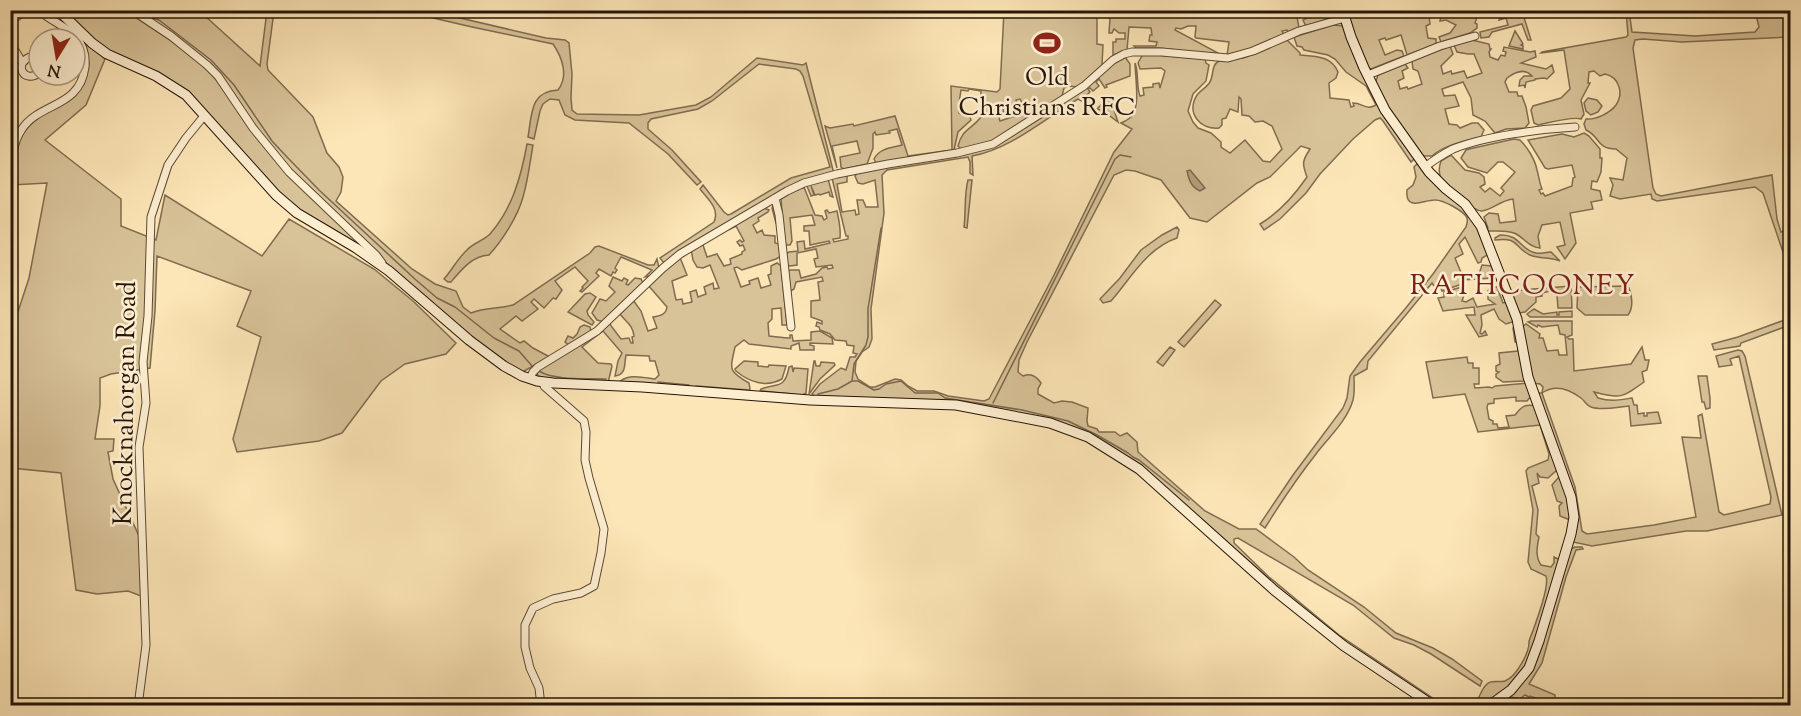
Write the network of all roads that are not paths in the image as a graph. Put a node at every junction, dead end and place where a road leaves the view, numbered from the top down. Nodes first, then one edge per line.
1 (26, 10) edge
2 (39, 10) edge
3 (58, 10) edge
4 (132, 10) edge
5 (1345, 14) edge
6 (10, 22) edge
7 (1475, 36) dead end
8 (10, 42) edge
9 (27, 59) edge
10 (22, 62) junction
11 (1368, 75) junction
12 (27, 76) edge
13 (204, 116) junction
14 (1575, 127) dead end
15 (1425, 166) junction
16 (10, 188) edge
17 (775, 198) junction
18 (381, 265) junction
19 (790, 327) dead end
20 (530, 378) junction
21 (544, 382) junction
22 (138, 705) edge
23 (541, 705) edge
24 (1434, 705) edge
25 (1489, 705) edge

1 - 6 street
2 - 16 street
3 - 13 street
4 - 18 street
5 - 11 street
5 - 17 street
7 - 11 street
8 - 10 street
9 - 10 street
10 - 12 street
11 - 15 street
13 - 18 street
13 - 22 street, Knocknahorgan Road
14 - 15 street
15 - 25 street
17 - 19 street
17 - 20 street
18 - 20 street
20 - 21 street
21 - 23 street
21 - 24 street

